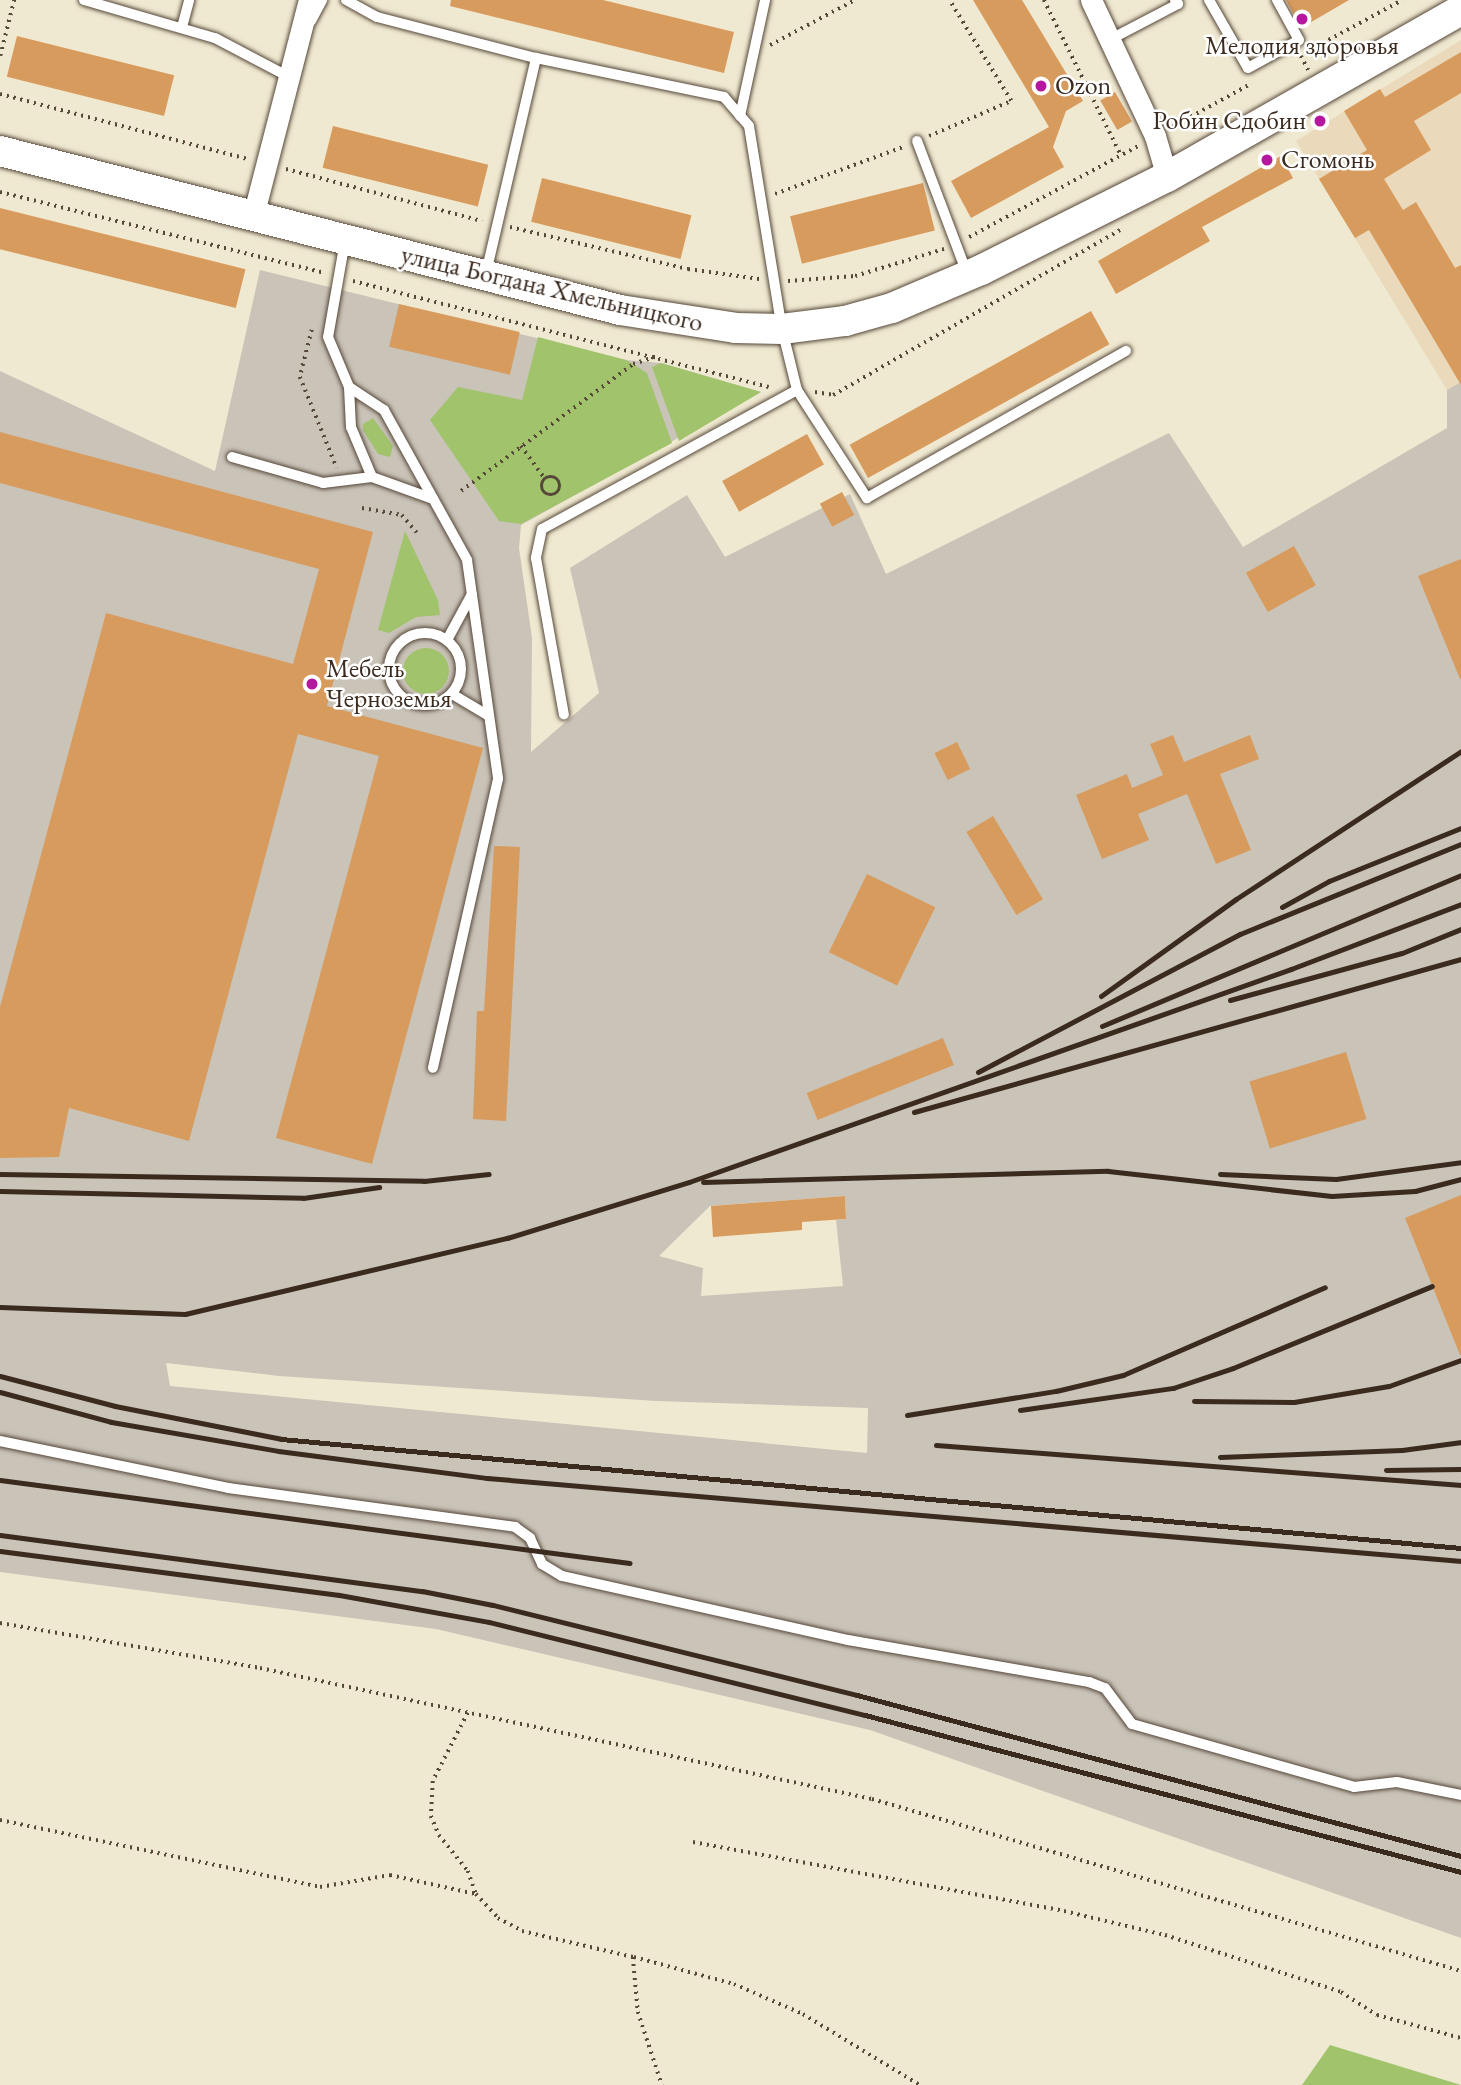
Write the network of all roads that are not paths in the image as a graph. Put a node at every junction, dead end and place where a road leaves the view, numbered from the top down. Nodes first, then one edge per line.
1 (84, 0) edge
2 (189, 0) edge
3 (309, 0) edge
4 (322, 0) edge
5 (346, 0) edge
6 (765, 0) edge
7 (1091, 0) edge
8 (1209, 0) edge
9 (1277, 0) edge
10 (1180, 1) edge
11 (1461, 10) edge
12 (182, 27) junction
13 (1109, 40) junction
14 (295, 51) junction
15 (536, 58) junction
16 (289, 77) junction
17 (740, 116) junction
18 (917, 141) road end
19 (0, 151) edge
20 (1167, 177) junction
21 (253, 216) junction
22 (346, 240) junction
23 (968, 276) junction
24 (486, 277) junction
25 (782, 329) junction
26 (1126, 351) dead end
27 (349, 387) junction
28 (797, 390) junction
29 (232, 457) dead end
30 (372, 477) junction
31 (433, 499) junction
32 (472, 594) junction
33 (447, 640) junction
34 (452, 694) junction
35 (564, 715) dead end
36 (489, 716) junction
37 (433, 1068) dead end
38 (0, 1441) edge
39 (1461, 1795) edge

1 - 12 lane
2 - 12 lane
3 - 14 street
4 - 14 lane
5 - 15 lane
6 - 17 lane
7 - 13 street
8 - 9 lane
10 - 13 lane
11 - 20 main road, улица Богдана Хмельницкого
12 - 16 lane
13 - 20 street
14 - 16 street
15 - 17 lane
15 - 24 lane
16 - 21 street
17 - 25 lane
18 - 23 lane
19 - 21 main road, улица Богдана Хмельницкого
20 - 23 main road, улица Богдана Хмельницкого
21 - 22 main road, улица Богдана Хмельницкого
22 - 24 main road, улица Богдана Хмельницкого
22 - 27 lane
23 - 25 main road, улица Богдана Хмельницкого
24 - 25 main road, улица Богдана Хмельницкого
25 - 28 lane
26 - 28 lane
27 - 30 lane
27 - 31 lane
28 - 35 lane
29 - 30 lane
30 - 31 lane
31 - 32 lane
32 - 33 lane
32 - 36 lane
33 - 34 lane
33 - 34 lane
34 - 36 lane
36 - 37 lane
38 - 39 lane

